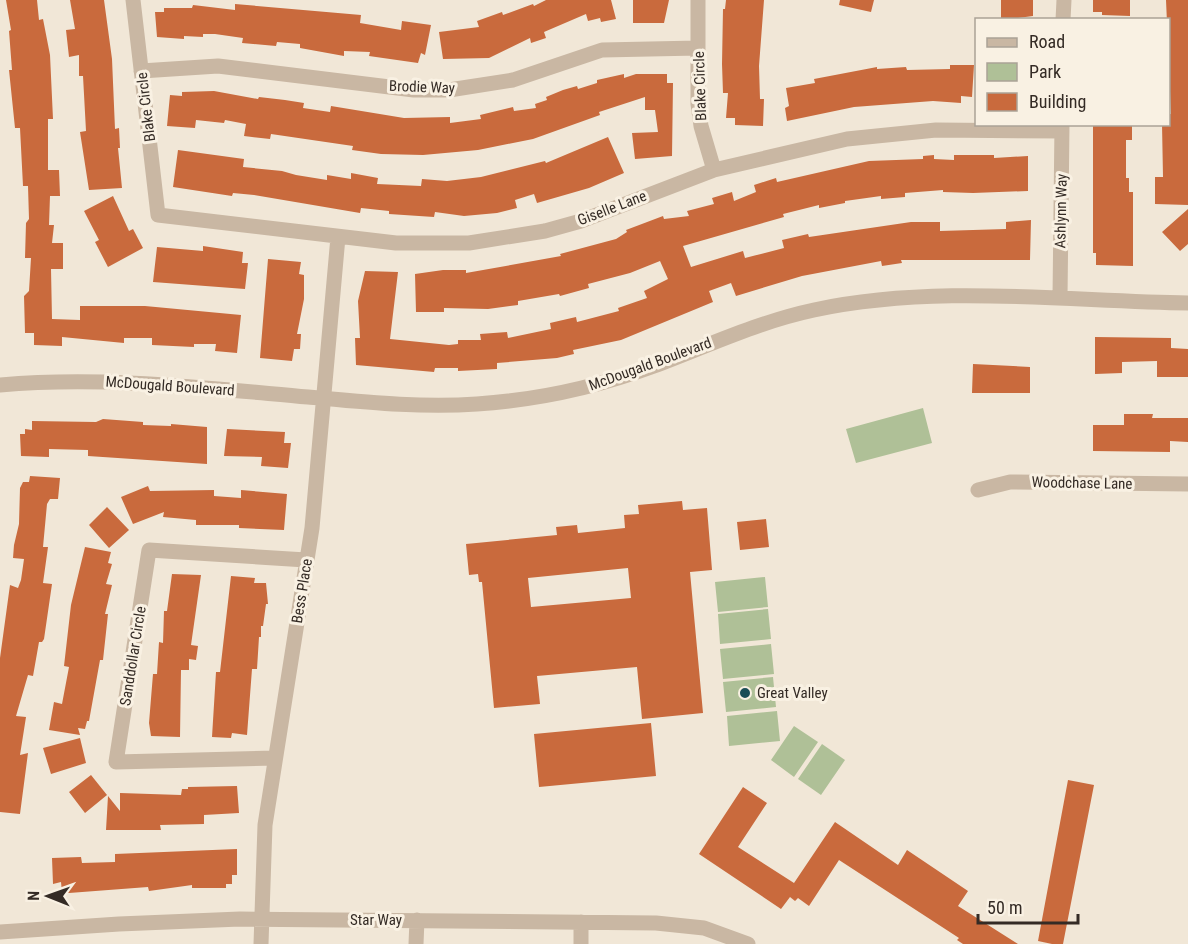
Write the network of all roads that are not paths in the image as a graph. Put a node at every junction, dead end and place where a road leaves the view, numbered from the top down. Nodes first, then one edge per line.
1 (133, 0) edge
2 (698, 0) edge
3 (1064, 0) edge
4 (1063, 18) edge
5 (698, 48) junction
6 (141, 71) junction
7 (1062, 128) edge
8 (714, 170) junction
9 (158, 215) joint
10 (338, 237) junction
11 (1059, 298) junction
12 (1188, 303) edge
13 (0, 386) edge
14 (323, 398) junction
15 (1188, 484) edge
16 (978, 490) dead end
17 (306, 560) junction
18 (275, 758) junction
19 (261, 920) junction
20 (417, 920) junction
21 (581, 922) junction
22 (0, 932) edge
23 (261, 944) edge
24 (416, 944) edge
25 (581, 944) edge
26 (748, 944) edge

1 - 6 street, Blake Circle
2 - 5 street, Blake Circle
3 - 4 street
5 - 6 street, Brodie Way
5 - 8 street, Blake Circle
6 - 9 street, Blake Circle
7 - 8 street, Giselle Lane
7 - 11 street, Ashlynn Way
8 - 10 street, Giselle Lane
9 - 10 street, Giselle Lane
10 - 14 street, Bess Place
11 - 12 street, McDougald Boulevard
11 - 14 street, McDougald Boulevard
13 - 14 street, McDougald Boulevard
14 - 17 street, Bess Place
15 - 16 street, Woodchase Lane
17 - 18 street, Bess Place
17 - 18 street, Sanddollar Circle
18 - 19 street, Bess Place
19 - 20 street, Star Way
19 - 22 street, Star Way
19 - 23 street, Bess Place
20 - 21 street, Star Way
20 - 24 street
21 - 25 street
21 - 26 street, Star Way

